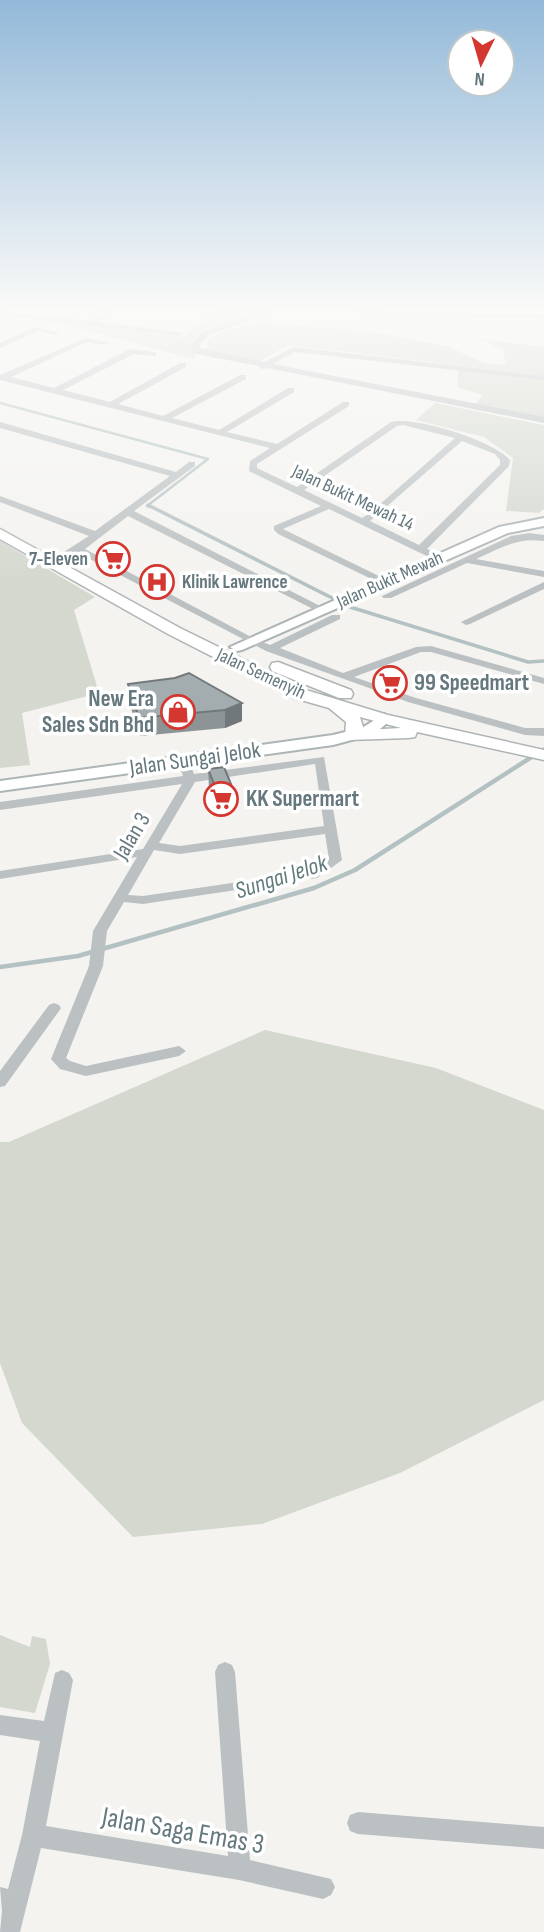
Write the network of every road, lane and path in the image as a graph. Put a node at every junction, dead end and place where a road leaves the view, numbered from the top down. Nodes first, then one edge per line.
1 (96, 401) edge
2 (118, 401) edge
3 (197, 401) edge
4 (272, 401) edge
5 (444, 401) edge
6 (346, 404) dead end
7 (111, 405) junction
8 (165, 418) junction
9 (544, 420) edge
10 (0, 426) edge
11 (221, 432) junction
12 (461, 437) junction
13 (277, 447) junction
14 (191, 464) dead end
15 (177, 475) junction
16 (297, 491) junction
17 (0, 499) edge
18 (328, 506) junction
19 (128, 512) junction
20 (362, 522) junction
21 (544, 522) edge
22 (0, 523) edge
23 (0, 533) edge
24 (96, 535) junction
25 (544, 538) edge
26 (78, 549) junction
27 (421, 549) junction
28 (63, 557) junction
29 (439, 558) junction
30 (466, 559) junction
31 (423, 572) junction
32 (544, 574) edge
33 (544, 585) edge
34 (387, 589) junction
35 (331, 611) junction
36 (466, 622) dead end
37 (174, 631) junction
38 (244, 644) junction
39 (270, 649) junction
40 (246, 667) junction
41 (544, 681) edge
42 (335, 690) junction
43 (384, 719) junction
44 (354, 736) junction
45 (454, 736) junction
46 (501, 736) junction
47 (534, 742) edge
48 (544, 755) edge
49 (183, 761) junction
50 (190, 780) junction
51 (0, 786) edge
52 (0, 806) edge
53 (332, 830) junction
54 (149, 849) junction
55 (0, 875) edge
56 (119, 898) junction
57 (54, 1008) dead end
58 (179, 1051) dead end
59 (0, 1082) edge
60 (225, 1672) dead end
61 (62, 1680) dead end
62 (0, 1725) edge
63 (50, 1732) junction
64 (358, 1823) dead end
65 (33, 1836) junction
66 (544, 1838) edge
67 (239, 1869) junction
68 (323, 1887) dead end
69 (8, 1900) edge
70 (8, 1932) edge

1 - 7 street
2 - 7 street
3 - 8 street
4 - 11 street
5 - 9 street
6 - 13 street
7 - 8 street
8 - 11 street
10 - 15 street
11 - 13 street
12 - 16 street
12 - 20 street
12 - 27 street
13 - 16 street, Jalan Bukit Mewah 14
14 - 15 street
15 - 19 street
16 - 18 street, Jalan Bukit Mewah 14
17 - 24 street
18 - 20 street, Jalan Bukit Mewah 14
18 - 34 street
19 - 24 street
19 - 35 street
20 - 27 street, Jalan Bukit Mewah 14
21 - 29 street, Jalan Bukit Mewah
22 - 28 main road, Jalan Semenyih
23 - 37 main road, Jalan Semenyih
24 - 26 street
25 - 30 street
26 - 28 street
26 - 38 street
27 - 29 street, Jalan Bukit Mewah 14
28 - 38 main road, Jalan Semenyih
29 - 31 street, Jalan Bukit Mewah
30 - 31 street
30 - 32 street
31 - 34 street, Jalan Bukit Mewah
33 - 36 street
34 - 35 street, Jalan Bukit Mewah
35 - 38 street, Jalan Bukit Mewah
35 - 39 street
37 - 38 main road
37 - 40 main road, Jalan Semenyih
38 - 39 street
38 - 40 main road
38 - 42 main road, Jalan Semenyih
39 - 42 street
40 - 42 main road, Jalan Semenyih
41 - 42 street
42 - 43 main road, Jalan Semenyih
42 - 44 main road
42 - 46 main road, Jalan Semenyih
42 - 47 street
43 - 44 street, Jalan Sungai Jelok
43 - 45 main road, Jalan Semenyih
43 - 46 main road
44 - 45 main road
44 - 49 street, Jalan Sungai Jelok
45 - 47 main road, Jalan Semenyih
46 - 47 main road, Jalan Semenyih
47 - 48 main road, Jalan Semenyih
49 - 50 street
49 - 51 street, Jalan Sungai Jelok
50 - 52 street
50 - 53 street
50 - 54 street, Jalan 3
53 - 54 street
53 - 56 street
54 - 55 street
54 - 56 street, Jalan 3
56 - 58 street, Jalan 3
57 - 59 street
60 - 67 street
61 - 63 street
62 - 63 street
63 - 65 street
64 - 66 street
65 - 67 street, Jalan Saga Emas 3
65 - 69 street
67 - 68 street, Jalan Saga Emas 3
69 - 70 street

